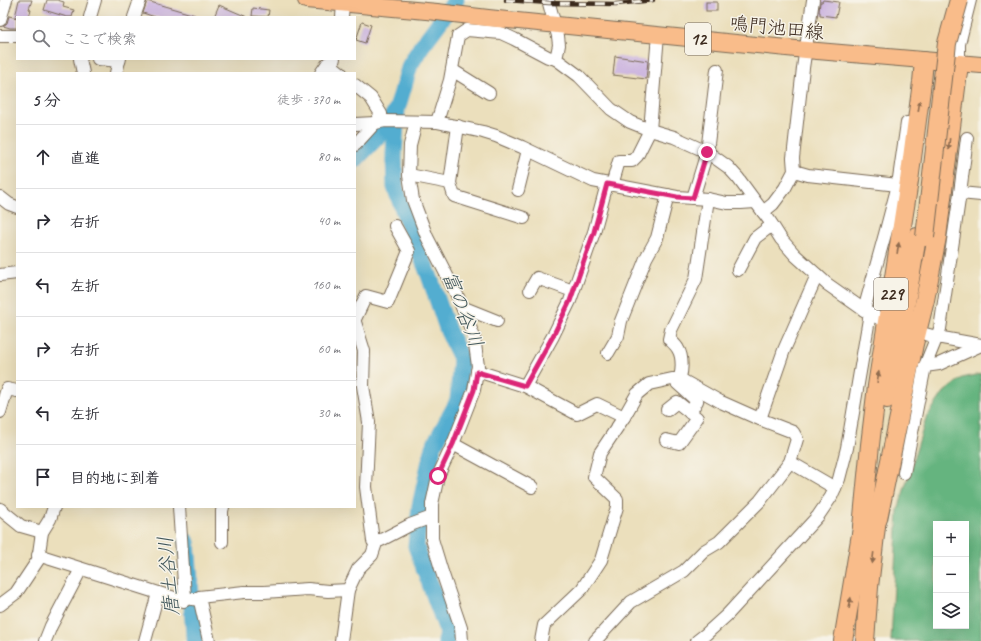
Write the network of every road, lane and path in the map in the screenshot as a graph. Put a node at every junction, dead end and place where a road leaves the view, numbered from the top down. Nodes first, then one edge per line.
1 (6, 0) edge
2 (95, 0) edge
3 (140, 0) edge
4 (306, 0) edge
5 (548, 0) edge
6 (813, 0) edge
7 (950, 0) edge
8 (959, 0) edge
9 (970, 0) edge
10 (343, 10) edge
11 (90, 16) edge
12 (134, 16) edge
13 (0, 20) edge
14 (555, 24) junction
15 (658, 35) junction
16 (0, 36) edge
17 (16, 36) edge
18 (806, 50) junction
19 (556, 59) junction
20 (80, 60) edge
21 (119, 60) edge
22 (924, 61) junction
23 (333, 62) edge
24 (959, 64) junction
25 (981, 66) edge
26 (452, 70) junction
27 (717, 70) dead end
28 (83, 72) edge
29 (116, 72) edge
30 (322, 72) edge
31 (340, 72) edge
32 (356, 86) edge
33 (489, 93) dead end
34 (380, 122) junction
35 (414, 122) junction
36 (437, 122) junction
37 (907, 123) dead end
38 (356, 124) edge
39 (458, 126) junction
40 (650, 130) junction
41 (967, 138) dead end
42 (356, 144) edge
43 (528, 150) junction
44 (707, 152) junction
45 (794, 171) junction
46 (409, 175) junction
47 (450, 183) junction
48 (610, 185) junction
49 (898, 185) junction
50 (518, 190) dead end
51 (960, 193) junction
52 (668, 195) junction
53 (981, 195) edge
54 (0, 197) edge
55 (693, 198) junction
56 (708, 199) junction
57 (755, 202) junction
58 (16, 207) edge
59 (763, 212) junction
60 (524, 218) dead end
61 (772, 225) junction
62 (396, 226) dead end
63 (921, 237) junction
64 (738, 270) dead end
65 (16, 273) edge
66 (0, 275) edge
67 (817, 275) junction
68 (530, 290) dead end
69 (573, 291) junction
70 (462, 307) junction
71 (867, 312) junction
72 (356, 319) edge
73 (882, 320) dead end
74 (497, 321) dead end
75 (356, 324) edge
76 (925, 334) dead end
77 (937, 337) junction
78 (981, 345) edge
79 (608, 353) dead end
80 (925, 366) junction
81 (477, 372) junction
82 (680, 379) junction
83 (525, 386) junction
84 (16, 391) edge
85 (667, 410) dead end
86 (0, 412) edge
87 (690, 413) junction
88 (624, 417) junction
89 (760, 419) junction
90 (666, 440) dead end
91 (453, 444) junction
92 (790, 462) junction
93 (904, 473) dead end
94 (360, 485) edge
95 (532, 487) dead end
96 (835, 488) junction
97 (54, 508) edge
98 (179, 508) edge
99 (223, 508) edge
100 (0, 509) edge
101 (432, 517) junction
102 (870, 523) junction
103 (42, 532) junction
104 (377, 540) junction
105 (222, 542) dead end
106 (38, 555) junction
107 (81, 568) junction
108 (348, 590) junction
109 (158, 593) junction
110 (192, 600) junction
111 (0, 605) edge
112 (45, 641) edge
113 (145, 641) edge
114 (209, 641) edge
115 (341, 641) edge
116 (462, 641) edge
117 (541, 641) edge
118 (595, 641) edge
119 (697, 641) edge
120 (843, 641) edge
121 (865, 641) edge

1 - 13 street
2 - 11 street
3 - 12 street
4 - 10 main road, 鳴門池田線 / 12
5 - 14 street
6 - 18 street
7 - 63 highway
8 - 63 highway, bridge
9 - 24 street
10 - 14 main road, 鳴門池田線 / 12
14 - 15 main road, 鳴門池田線 / 12
14 - 19 street
15 - 18 main road, 鳴門池田線 / 12
15 - 40 street
16 - 17 street
18 - 22 main road, 鳴門池田線 / 12
18 - 45 street
19 - 26 street
19 - 40 street
20 - 28 street
21 - 29 street
22 - 24 main road, 鳴門池田線 / 12
102 -> 22 highway, 229
23 - 30 street
23 - 31 street
24 - 25 main road, 鳴門池田線 / 12
24 -> 102 highway, 229
26 - 33 street
26 - 36 street
27 - 44 street
32 - 34 street
34 - 35 street
34 - 38 street
34 - 42 street
35 - 36 street
35 - 46 street
36 - 39 street
37 - 49 street
39 - 43 street
39 - 47 street
40 - 44 street
40 - 48 street
41 - 51 street
43 - 48 street
43 - 50 street
44 - 55 street
44 - 57 street
45 - 49 street
45 - 59 street
46 - 47 street
46 - 70 street
47 - 60 street
48 - 52 street
48 - 69 street
49 - 71 street
51 - 53 street
51 - 77 street
52 - 55 street
52 - 79 street
54 - 58 street
55 - 56 street
56 - 57 street
56 - 82 street
57 - 59 street
59 - 61 street
61 - 64 street
61 - 67 street
62 - 72 street
63 - 102 highway
65 - 66 street
67 - 71 street
67 - 89 street
68 - 69 street
69 - 83 street
70 - 74 street
70 - 81 street
71 - 73 street
71 - 96 street
75 - 94 street
76 - 77 street
77 - 78 street
77 - 80 street
78 - 80 street
80 - 93 street
81 - 83 street
81 - 91 street
82 - 87 street
82 - 88 street
82 - 89 street
83 - 88 street
84 - 86 street
85 - 87 street
87 - 90 street
88 - 117 street
89 - 92 street
91 - 95 street
91 - 101 street
92 - 96 street
92 - 118 street
94 - 104 street
96 - 119 street
97 - 103 street
98 - 110 street
99 - 105 street
100 - 103 street
101 - 104 street
101 - 116 street
120 -> 102 highway
102 -> 121 highway
103 - 106 street
104 - 108 street
106 - 107 street
106 - 111 street
107 - 109 street
107 - 112 street
108 - 110 street
108 - 115 street
109 - 110 street
109 - 113 street
110 - 114 street

